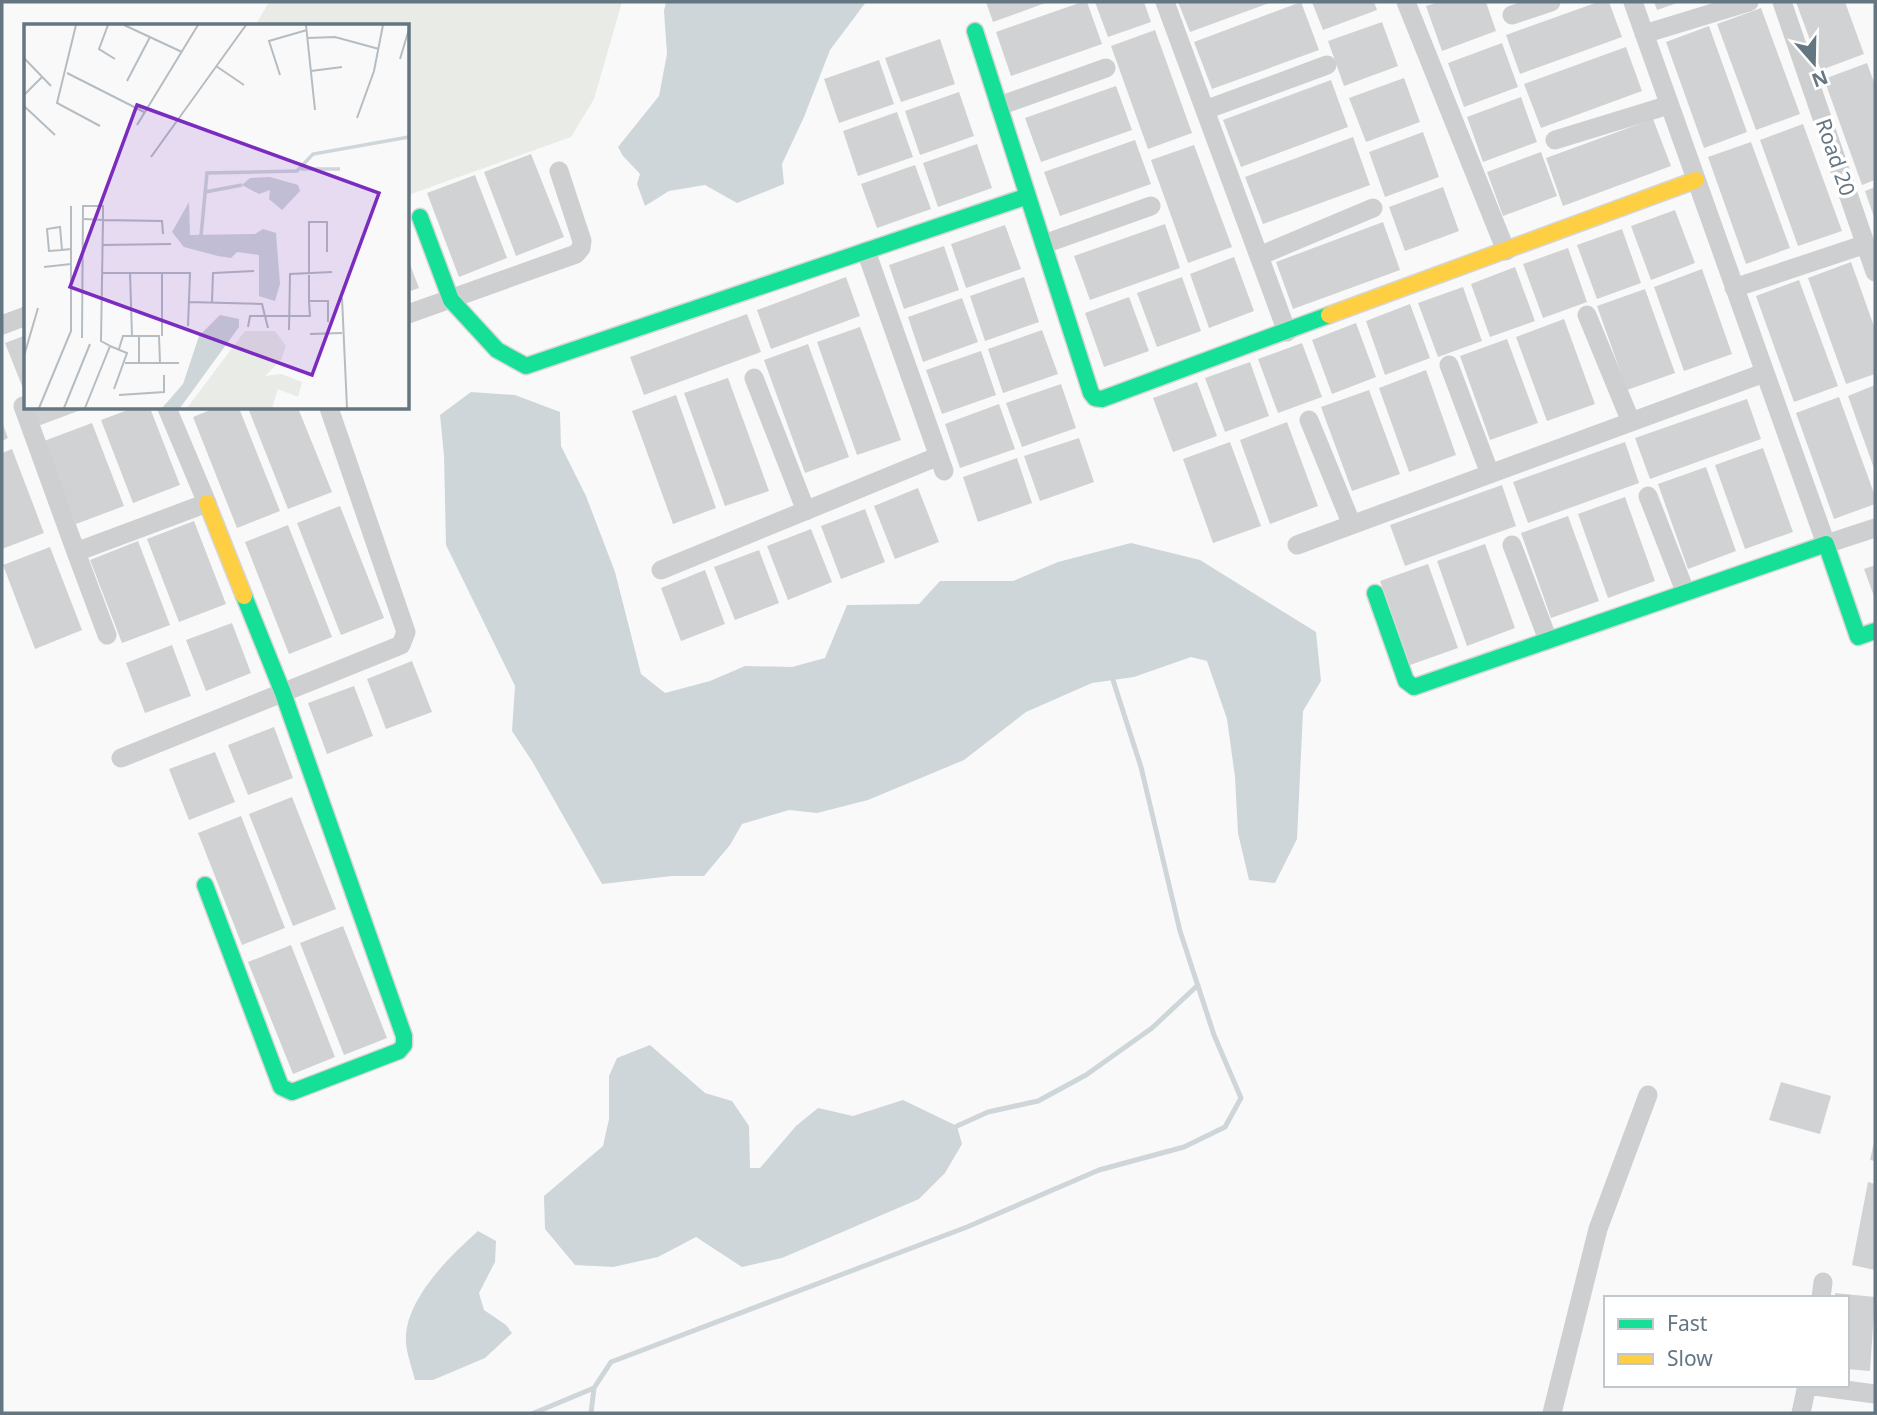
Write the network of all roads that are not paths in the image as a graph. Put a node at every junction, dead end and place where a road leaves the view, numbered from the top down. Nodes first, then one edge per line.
1 (1166, 2) edge
2 (1406, 2) edge
3 (1551, 2) edge
4 (1633, 2) edge
5 (1749, 2) edge
6 (1783, 2) edge
7 (1512, 15) dead end
8 (975, 31) dead end
9 (1644, 34) junction
10 (1327, 65) dead end
11 (1106, 68) dead end
12 (1669, 105) junction
13 (999, 106) junction
14 (1205, 110) junction
15 (1555, 140) dead end
16 (559, 171) dead end
17 (1696, 180) junction
18 (1028, 196) junction
19 (1151, 206) dead end
20 (1373, 208) dead end
21 (420, 217) dead end
22 (1044, 244) junction
23 (1866, 244) junction
24 (866, 251) junction
25 (1506, 251) junction
26 (1259, 256) junction
27 (1875, 272) edge
28 (1734, 288) junction
29 (451, 300) junction
30 (410, 313) edge
31 (1587, 315) dead end
32 (24, 317) edge
33 (2, 325) edge
34 (1287, 332) junction
35 (1449, 365) dead end
36 (1765, 373) junction
37 (754, 378) dead end
38 (24, 410) edge
39 (168, 410) edge
40 (329, 410) edge
41 (1309, 420) dead end
42 (1631, 422) junction
43 (1490, 474) junction
44 (1648, 496) dead end
45 (206, 503) junction
46 (806, 511) junction
47 (1352, 525) junction
48 (1875, 528) edge
49 (1826, 544) junction
50 (1297, 545) dead end
51 (1512, 545) dead end
52 (76, 552) junction
53 (661, 570) dead end
54 (1685, 591) junction
55 (1375, 593) dead end
56 (1875, 631) edge
57 (107, 635) dead end
58 (1548, 640) junction
59 (283, 693) junction
60 (121, 758) dead end
61 (205, 885) dead end
62 (1648, 1095) dead end
63 (1807, 1387) edge
64 (1822, 1387) edge
65 (1875, 1394) edge
66 (1552, 1413) edge
67 (1801, 1413) edge

1 - 14 street
2 - 25 street
3 - 7 street
4 - 9 street
5 - 9 street
6 - 23 street, Road 20
8 - 13 street
9 - 12 street
10 - 14 street
11 - 13 street
12 - 15 street
12 - 17 street
13 - 18 street
14 - 26 street
16 - 29 street
17 - 25 street
17 - 28 street
18 - 22 street
18 - 24 street
19 - 22 street
20 - 26 street
21 - 29 street
22 - 34 street
23 - 27 street, Road 20
23 - 28 street
24 - 29 street
24 - 46 street
25 - 34 street
26 - 34 street
28 - 36 street
29 - 30 street
31 - 42 street
32 - 33 street
35 - 43 street
36 - 42 street
36 - 49 street
37 - 46 street
38 - 52 street
39 - 45 street
40 - 59 street
41 - 47 street
42 - 43 street
43 - 47 street
44 - 54 street
45 - 52 street
45 - 59 street
46 - 53 street
47 - 50 street
48 - 49 street
49 - 54 street
49 - 56 street
51 - 58 street
52 - 57 street
54 - 58 street
55 - 58 street
59 - 60 street
59 - 61 street
62 - 66 street
63 - 67 street
64 - 65 street

